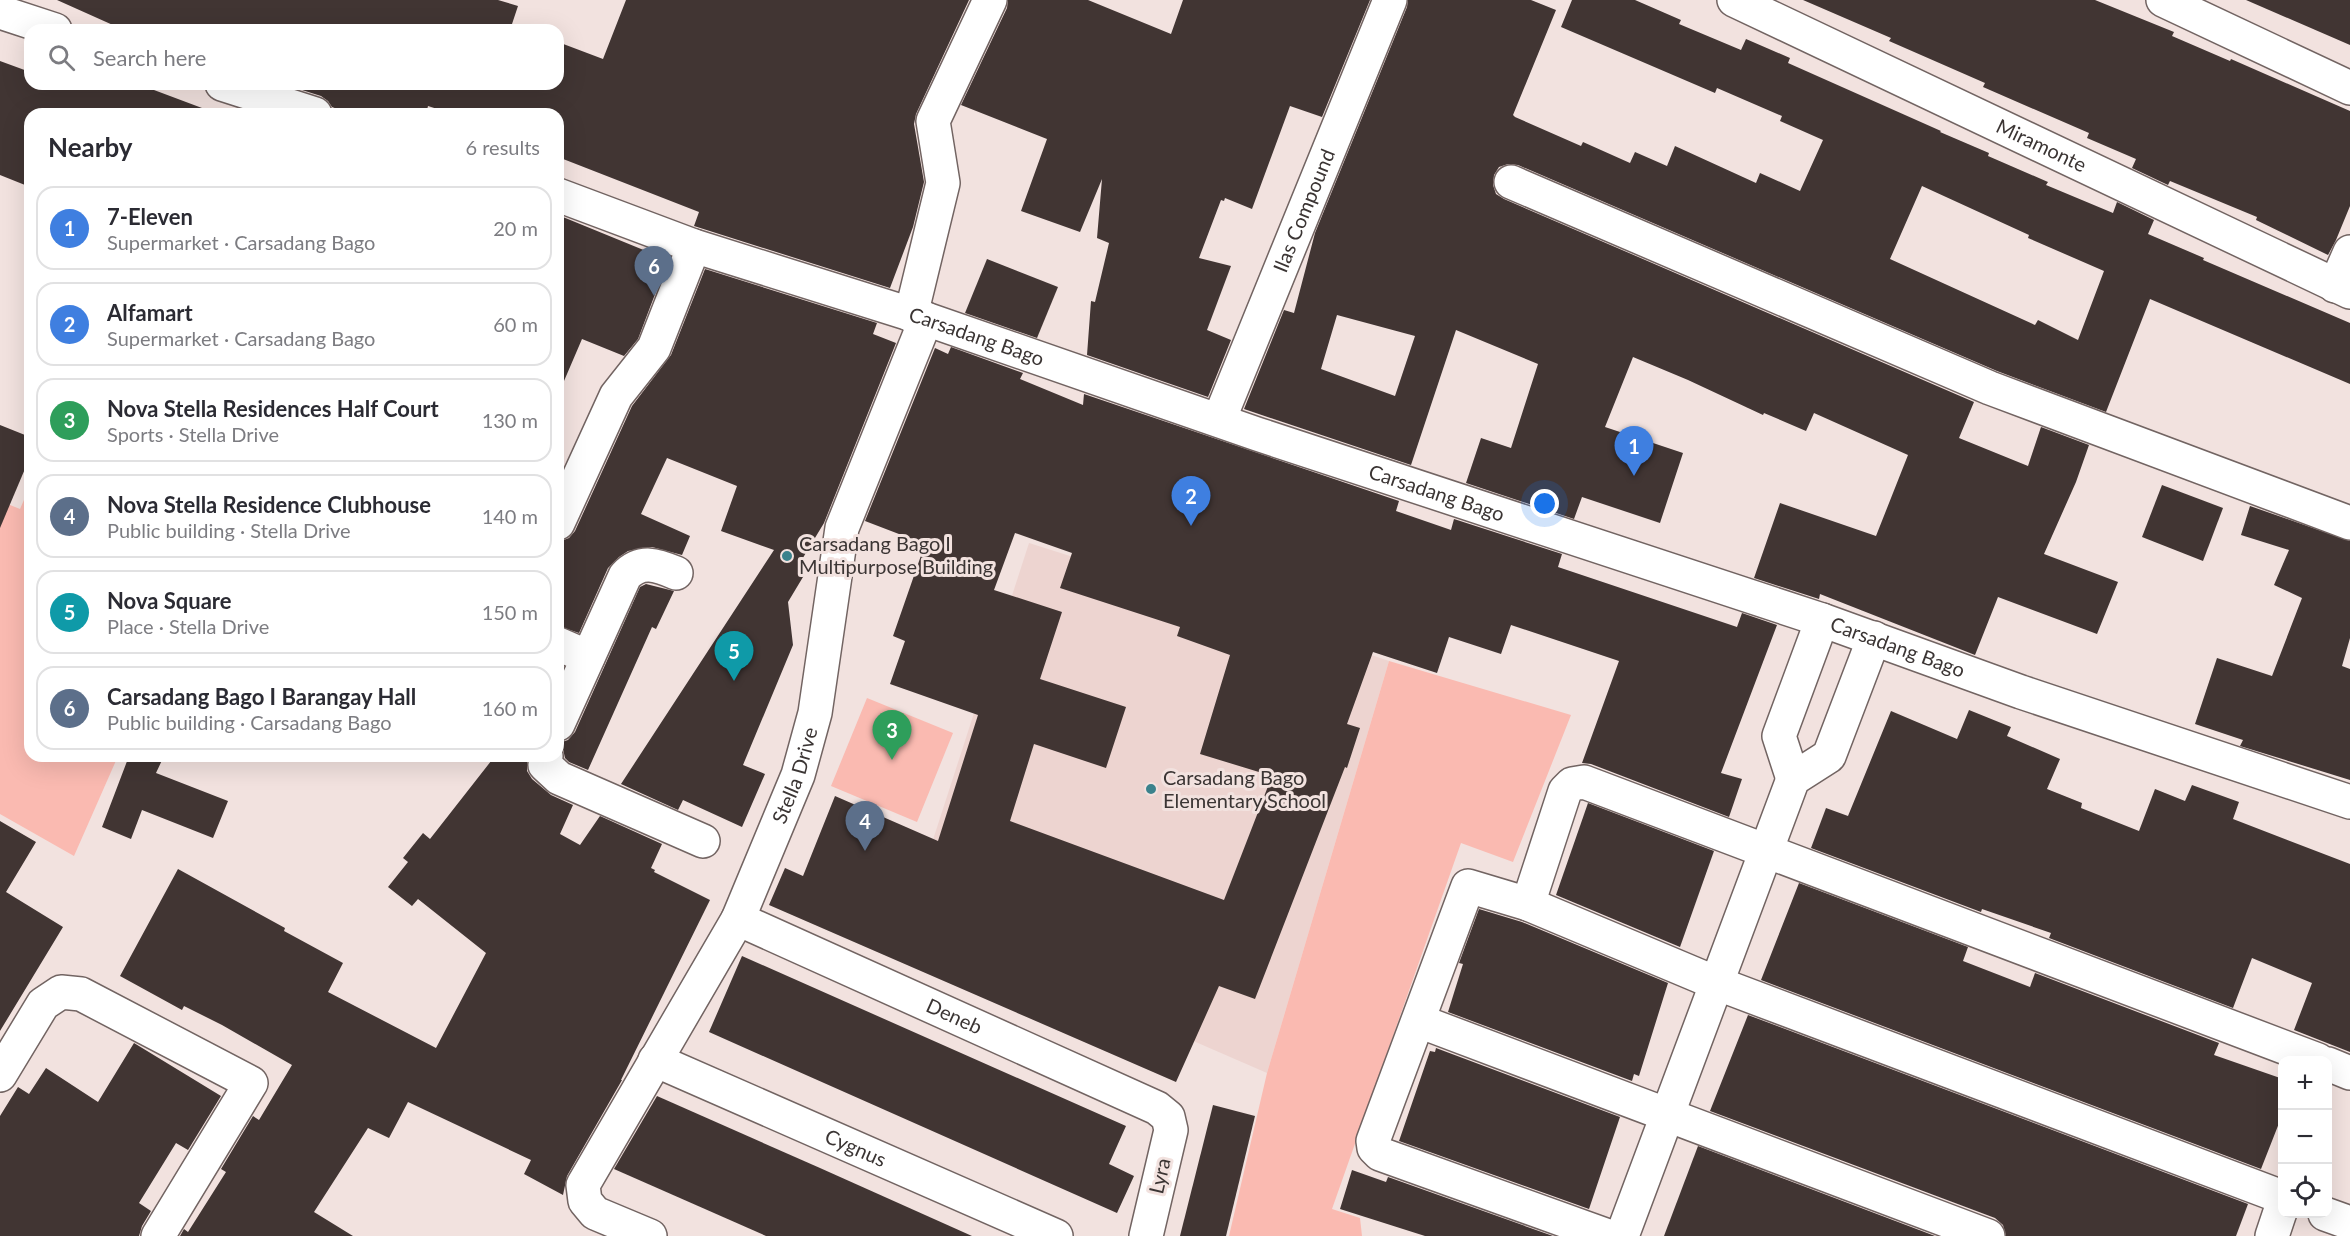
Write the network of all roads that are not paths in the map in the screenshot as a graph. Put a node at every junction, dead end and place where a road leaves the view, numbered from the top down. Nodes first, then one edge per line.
1 (990, 0) edge
2 (1390, 0) edge
3 (1734, 0) edge
4 (2163, 0) edge
5 (0, 12) edge
6 (37, 24) edge
7 (2350, 88) edge
8 (241, 90) edge
9 (296, 108) edge
10 (1511, 182) dead end
11 (564, 197) edge
12 (694, 246) junction
13 (2350, 252) edge
14 (2343, 289) edge
15 (919, 317) junction
16 (1219, 420) junction
17 (564, 510) edge
18 (2350, 523) edge
19 (676, 573) dead end
20 (1822, 620) junction
21 (1874, 638) junction
22 (564, 647) edge
23 (588, 657) junction
24 (564, 711) edge
25 (545, 762) edge
26 (1793, 779) junction
27 (2350, 802) edge
28 (703, 841) dead end
29 (1766, 851) junction
30 (1528, 904) junction
31 (738, 918) junction
32 (1716, 983) junction
33 (1419, 1021) junction
34 (5, 1056) edge
35 (2297, 1056) edge
36 (656, 1060) junction
37 (1667, 1116) junction
38 (1168, 1117) joint
39 (2278, 1195) edge
40 (2332, 1217) edge
41 (2278, 1218) edge
42 (2350, 1223) edge
43 (158, 1236) edge
44 (650, 1236) edge
45 (1056, 1236) edge
46 (1146, 1236) edge
47 (1608, 1236) edge
48 (1622, 1236) edge
49 (1988, 1236) edge
50 (2271, 1236) edge

1 - 15 street, Stella Drive
2 - 16 street, Ilas Compound
3 - 14 street, Miramonte
4 - 7 street
5 - 6 street
8 - 9 street
10 - 18 street
11 - 12 street, Carsadang Bago
12 - 15 street, Carsadang Bago
12 - 17 street
13 - 14 street
15 - 16 street, Carsadang Bago
15 - 31 street, Stella Drive
16 - 20 street, Carsadang Bago
19 - 23 street
20 - 21 street, Carsadang Bago
20 - 26 street
21 - 26 street
21 - 27 street, Carsadang Bago
22 - 23 street
23 - 24 street
25 - 28 street
26 - 29 street
29 - 30 street
29 - 32 street
29 - 35 street
30 - 32 street
30 - 33 street
31 - 36 street, Stella Drive
31 - 38 street, Deneb
32 - 37 street
32 - 39 street
33 - 37 street
33 - 47 street
34 - 43 street
36 - 44 street, Stella Drive
36 - 45 street, Cygnus
37 - 48 street
37 - 49 street
38 - 46 street, Lyra
40 - 42 street
41 - 50 street

